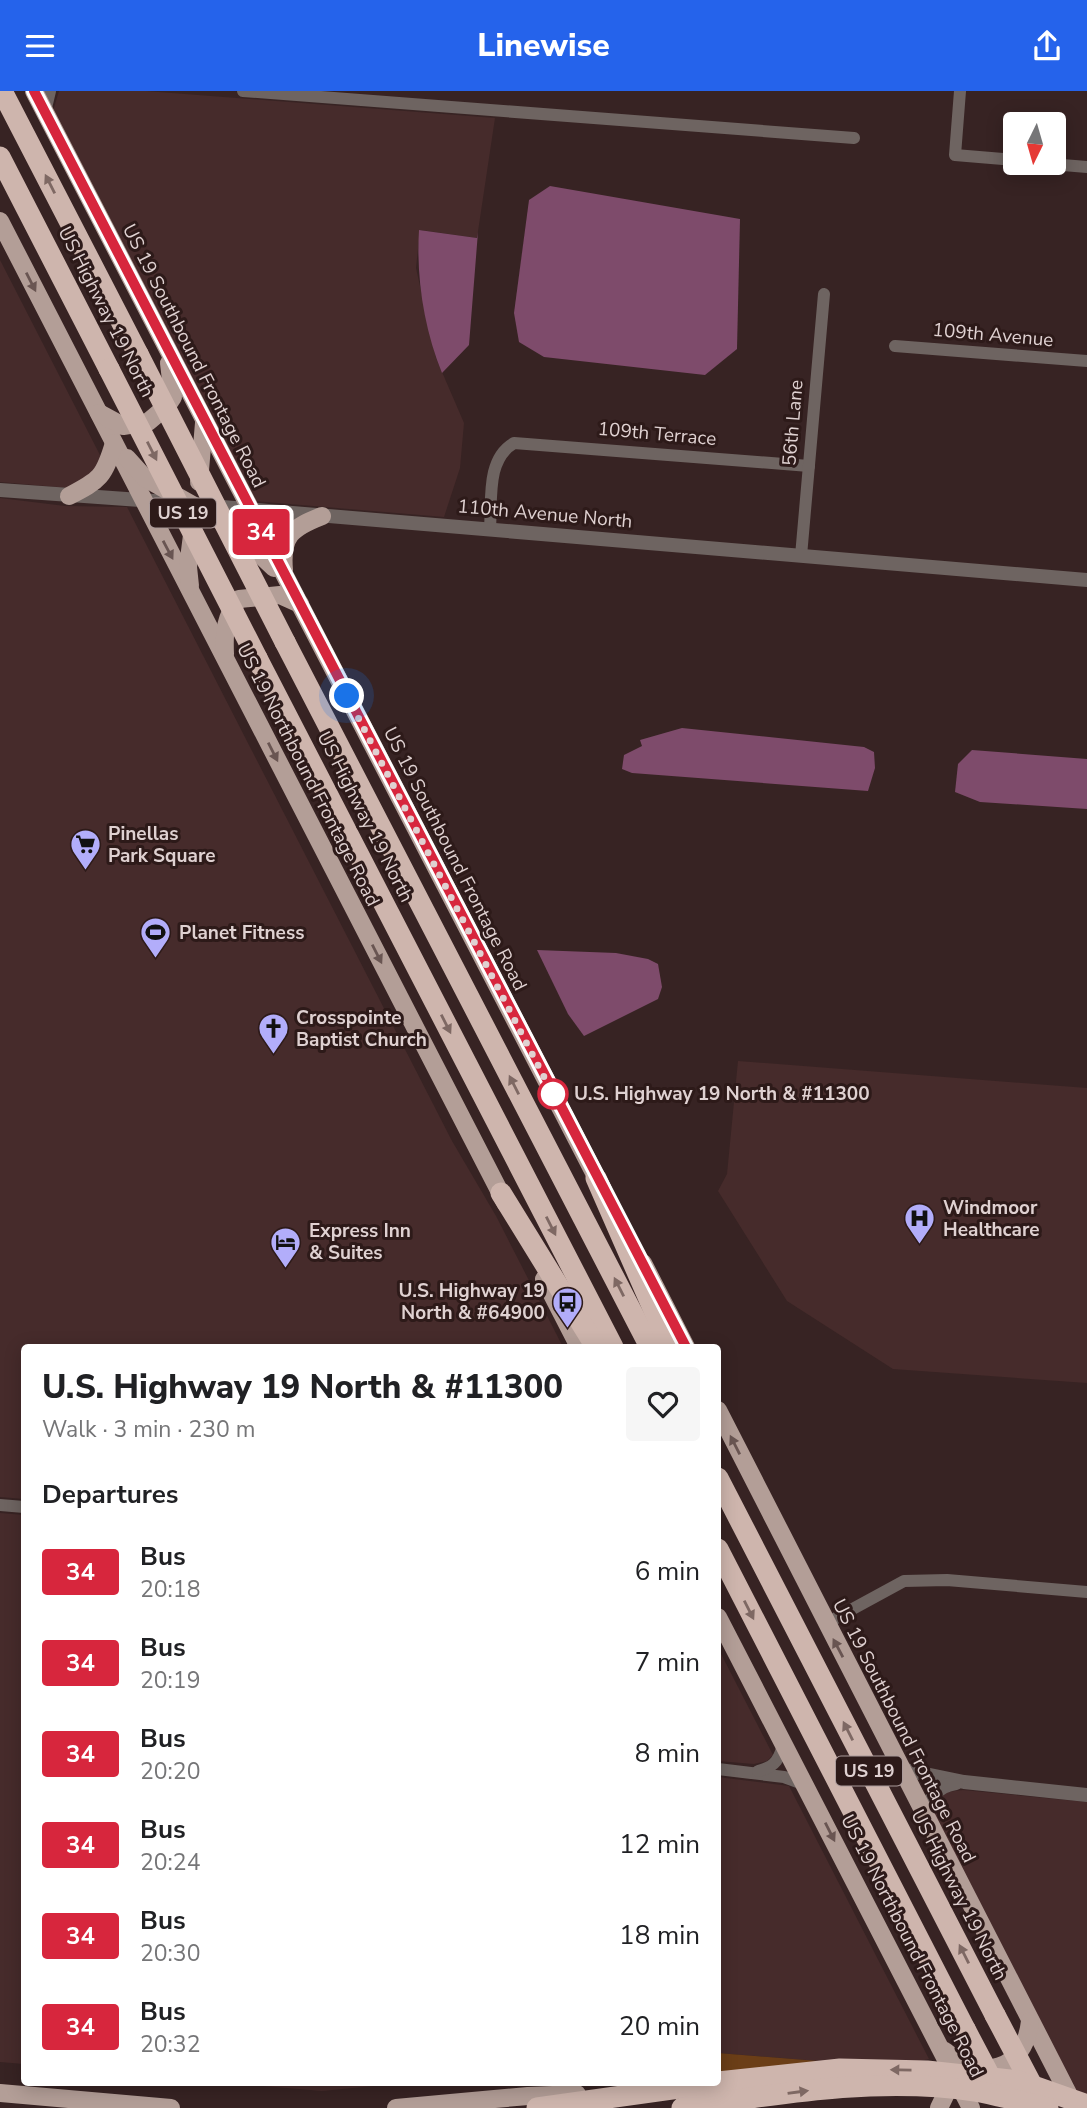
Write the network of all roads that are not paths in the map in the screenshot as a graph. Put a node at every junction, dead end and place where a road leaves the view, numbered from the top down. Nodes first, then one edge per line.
1 (2, 91) edge
2 (34, 91) edge
3 (50, 91) edge
4 (243, 91) edge
5 (960, 91) edge
6 (45, 113) junction
7 (853, 138) dead end
8 (0, 157) edge
9 (1003, 159) edge
10 (1066, 165) edge
11 (1087, 167) edge
12 (0, 221) edge
13 (824, 294) dead end
14 (165, 344) junction
15 (895, 346) dead end
16 (1087, 361) edge
17 (99, 413) junction
18 (204, 420) junction
19 (114, 443) junction
20 (809, 466) junction
21 (0, 490) edge
22 (69, 496) junction
23 (142, 500) junction
24 (196, 505) junction
25 (249, 508) junction
26 (322, 516) junction
27 (490, 529) junction
28 (802, 556) junction
29 (285, 577) junction
30 (1087, 580) edge
31 (191, 593) junction
32 (300, 604) junction
33 (225, 660) junction
34 (596, 1178) junction
35 (501, 1193) junction
36 (577, 1344) edge
37 (594, 1344) edge
38 (611, 1344) edge
39 (648, 1344) edge
40 (669, 1344) edge
41 (684, 1344) edge
42 (721, 1416) edge
43 (721, 1473) edge
44 (721, 1484) edge
45 (0, 1505) edge
46 (21, 1507) edge
47 (743, 1528) junction
48 (721, 1555) edge
49 (1087, 1592) edge
50 (721, 1623) edge
51 (825, 1624) junction
52 (784, 1741) junction
53 (721, 1769) edge
54 (901, 1769) junction
55 (754, 1772) junction
56 (964, 1781) junction
57 (806, 1785) junction
58 (1087, 1795) edge
59 (926, 1818) junction
60 (1030, 2021) junction
61 (942, 2049) junction
62 (955, 2073) junction
63 (721, 2081) edge
64 (688, 2086) edge
65 (1065, 2088) junction
66 (0, 2093) edge
67 (1087, 2105) edge
68 (171, 2108) edge
69 (396, 2108) edge
70 (537, 2108) edge
71 (682, 2108) edge
72 (765, 2108) edge
73 (940, 2108) edge
74 (971, 2108) edge
75 (1006, 2108) edge
76 (1046, 2108) edge
77 (1063, 2108) edge
78 (1075, 2108) edge

39 -> 1 highway, US Highway 19 North / US 19, bridge
2 - 6 main road, US 19 Southbound Frontage Road
3 - 6 street
4 - 7 street
5 - 9 street
6 - 14 main road, US 19 Southbound Frontage Road
8 -> 38 highway, US Highway 19 North / US 19, bridge
10 - 11 street
12 -> 17 main road, US 19 Northbound Frontage Road
13 - 20 street, 56th Lane
14 - 17 main road
14 - 18 main road, US 19 Southbound Frontage Road
15 - 16 street, 109th Avenue
17 - 19 main road, US 19 Northbound Frontage Road
18 - 24 main road
18 - 25 main road, US 19 Southbound Frontage Road
19 - 22 main road
19 - 23 main road, US 19 Northbound Frontage Road
19 - 24 main road
20 - 27 street, 109th Terrace
20 - 28 street, 56th Lane
21 - 22 street, 110th Avenue North
22 - 23 street, 110th Avenue North
23 - 24 street, 110th Avenue North
23 -> 31 main road, US 19 Northbound Frontage Road
24 - 25 street, 110th Avenue North
24 - 29 main road
24 - 31 main road
25 - 26 street, 110th Avenue North
25 - 29 main road, US 19 Southbound Frontage Road
26 - 27 street, 110th Avenue North
26 - 29 main road
27 - 28 street, 110th Avenue North
28 - 30 street, 110th Avenue North
29 - 32 main road, US 19 Southbound Frontage Road
31 - 33 main road, US 19 Northbound Frontage Road
32 - 33 main road
32 - 34 main road, US 19 Southbound Frontage Road
33 -> 35 main road, US 19 Northbound Frontage Road
34 - 40 highway
34 - 41 main road, US 19 Southbound Frontage Road
35 - 36 main road, US 19 Northbound Frontage Road
35 - 37 highway
51 -> 42 main road, US 19 Southbound Frontage Road
43 - 47 highway
44 - 47 highway, US Highway 19 North / US 19
45 - 46 street
76 -> 47 highway, US Highway 19 North / US 19, bridge
48 -> 75 highway, US 19, bridge
49 - 51 street
50 - 52 main road, US 19 Northbound Frontage Road
54 -> 51 main road, US 19 Southbound Frontage Road
52 - 55 street
52 - 57 main road, US 19 Northbound Frontage Road
53 - 55 street
54 - 56 street
54 - 59 main road, US 19 Southbound Frontage Road
55 - 57 street
56 - 58 street
56 - 59 street
57 -> 61 main road, US 19 Northbound Frontage Road
59 - 60 main road, US 19 Southbound Frontage Road
60 - 61 main road
60 - 65 main road, US 19 Southbound Frontage Road
61 - 62 main road, US 19 Northbound Frontage Road
62 - 73 main road
62 - 74 main road, US 19 Northbound Frontage Road
67 -> 63 highway, bridge
64 - 70 highway, bridge
65 - 77 main road
65 - 78 main road, US 19 Southbound Frontage Road
66 - 68 main road
69 - 72 main road
71 -> 76 highway, bridge

